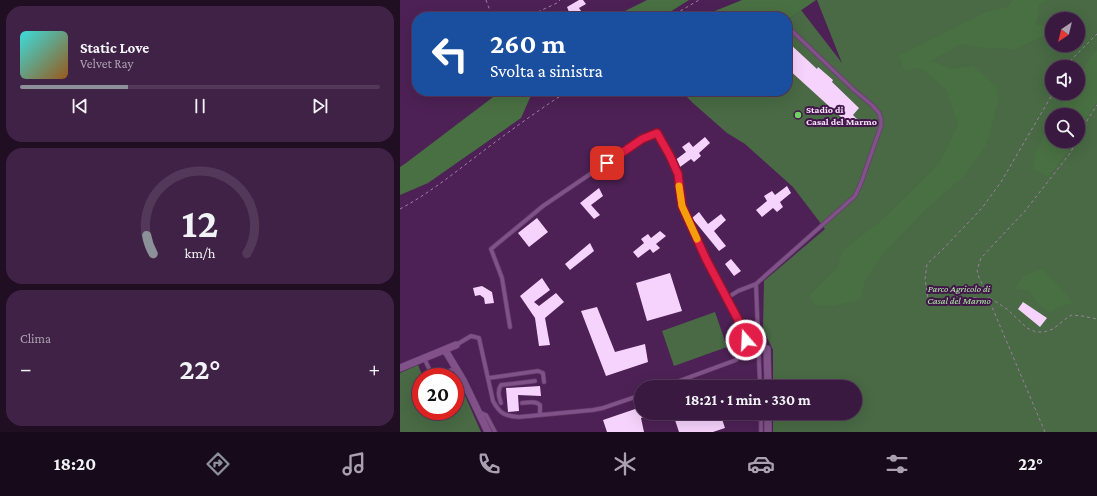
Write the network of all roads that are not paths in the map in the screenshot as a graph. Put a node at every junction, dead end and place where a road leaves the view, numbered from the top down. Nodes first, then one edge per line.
1 (792, 31) edge
2 (756, 284) junction
3 (727, 298) junction
4 (510, 327) dead end
5 (456, 345) joint
6 (767, 349) dead end
7 (445, 350) junction
8 (424, 358) junction
9 (400, 368) edge
10 (429, 368) edge
11 (456, 368) edge
12 (513, 374) junction
13 (489, 378) junction
14 (682, 380) edge
15 (760, 380) edge
16 (768, 380) edge
17 (535, 381) dead end
18 (544, 382) dead end
19 (464, 383) edge
20 (514, 383) junction
21 (634, 397) edge
22 (501, 403) dead end
23 (522, 403) dead end
24 (479, 412) junction
25 (540, 415) junction
26 (761, 420) edge
27 (768, 420) edge
28 (488, 432) edge
29 (495, 432) edge
30 (761, 432) edge
31 (768, 432) edge

1 - 2 lane
2 - 3 lane
2 - 15 lane
3 - 4 lane
3 - 14 lane
5 - 7 street
5 - 13 lane
6 - 16 street
7 - 8 street
7 - 11 street
8 - 9 street
8 - 10 lane
12 - 13 lane
12 - 18 lane
12 - 20 lane
13 - 25 lane
17 - 20 lane
19 - 24 street
20 - 22 lane
21 - 25 lane
23 - 25 lane
24 - 28 street
24 - 29 lane
26 - 30 lane
27 - 31 street

